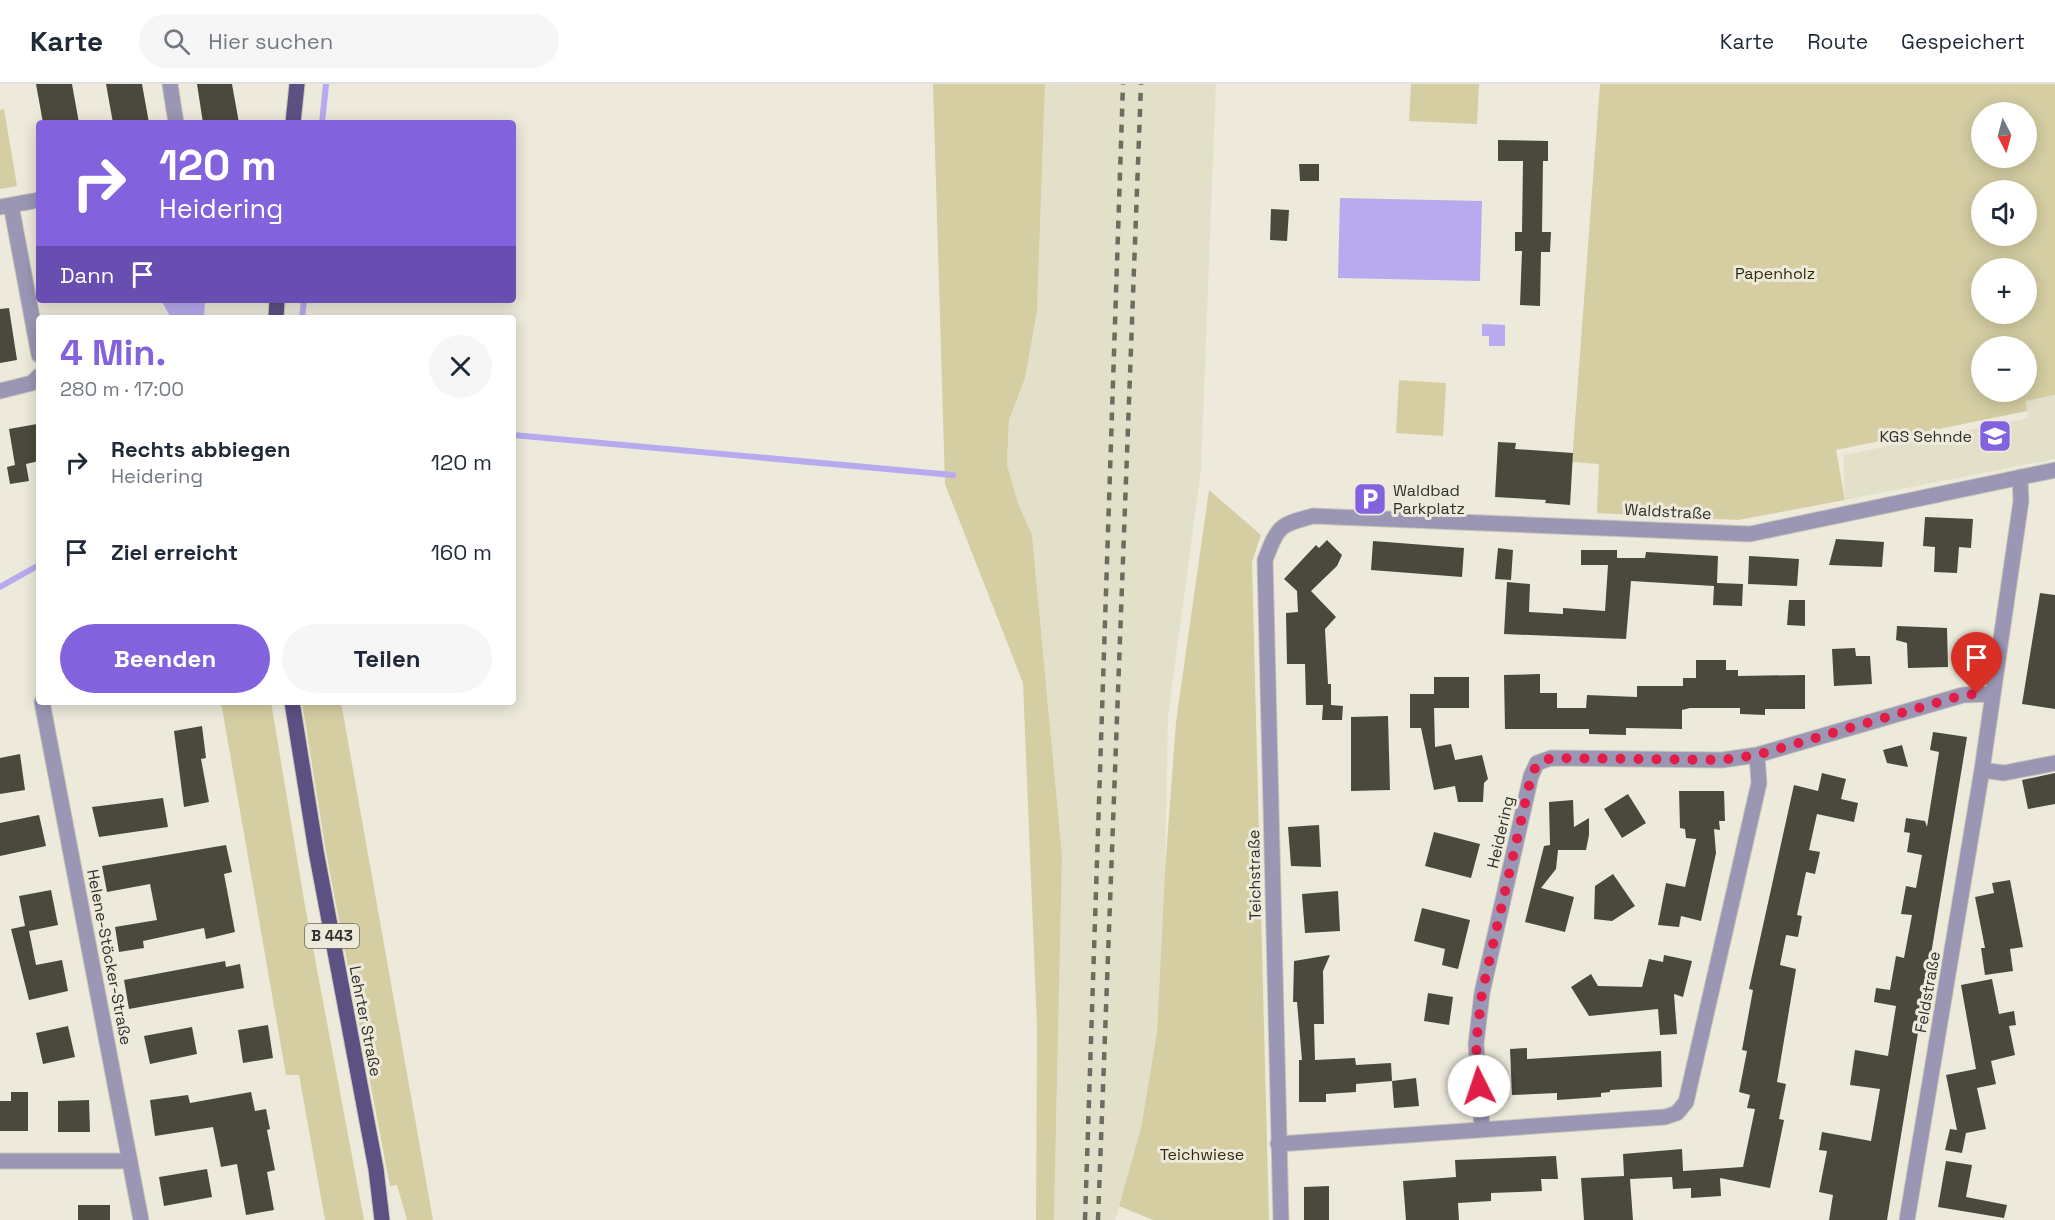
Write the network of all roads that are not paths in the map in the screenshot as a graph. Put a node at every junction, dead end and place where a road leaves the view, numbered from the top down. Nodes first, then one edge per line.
1 (170, 84) edge
2 (297, 84) edge
3 (176, 120) edge
4 (292, 120) edge
5 (36, 201) edge
6 (6, 206) edge
7 (36, 341) edge
8 (36, 379) edge
9 (0, 391) edge
10 (2055, 470) edge
11 (2020, 477) junction
12 (1277, 531) joint
13 (1991, 694) junction
14 (41, 705) edge
15 (292, 705) edge
16 (1757, 755) junction
17 (2055, 763) edge
18 (1982, 770) junction
19 (1482, 1128) junction
20 (1278, 1144) junction
21 (0, 1161) edge
22 (130, 1161) junction
23 (376, 1169) junction
24 (141, 1220) edge
25 (382, 1220) edge
26 (392, 1220) edge
27 (1281, 1220) edge
28 (1906, 1220) edge

1 - 3 street
2 - 4 main road
5 - 6 street
6 - 7 street
8 - 9 street
10 - 11 street, Waldstraße
11 - 12 street, Waldstraße
11 - 13 street, Feldstraße
12 - 20 street, Teichstraße
13 - 16 street, Heidering
13 - 18 street, Feldstraße
14 - 22 street, Helene-Stöcker-Straße
15 - 23 main road, Lehrter Straße / B 443
16 - 19 street
16 - 19 street, Heidering
17 - 18 street
18 - 28 street, Feldstraße
19 - 20 street
20 - 27 street, Teichstraße
21 - 22 street
22 - 24 street, Helene-Stöcker-Straße
23 - 25 main road, Lehrter Straße / B 443
23 - 26 main road, Lehrter Straße / B 443

